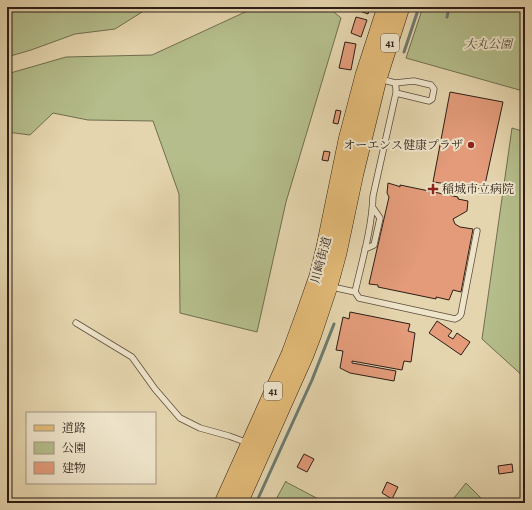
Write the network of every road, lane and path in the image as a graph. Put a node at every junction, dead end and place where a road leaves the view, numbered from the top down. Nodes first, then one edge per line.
1 (386, 7) edge
2 (401, 7) edge
3 (371, 77) junction
4 (395, 83) junction
5 (396, 93) junction
6 (373, 208) junction
7 (477, 231) dead end
8 (365, 249) junction
9 (323, 281) junction
10 (355, 292) junction
11 (76, 323) dead end
12 (256, 446) junction
13 (223, 503) edge
14 (239, 503) edge

1 - 3 main road, 川崎街道 / 41
2 - 3 main road, 川崎街道 / 41
3 - 4 lane
3 - 9 main road, 川崎街道 / 41
4 - 5 lane
4 - 5 lane
5 - 6 lane
6 - 8 lane
6 - 8 lane
7 - 10 lane
8 - 10 lane
9 - 10 lane
9 - 12 main road, 川崎街道 / 41
11 - 12 lane
12 - 13 main road, 川崎街道 / 41
12 - 14 main road, 川崎街道 / 41

